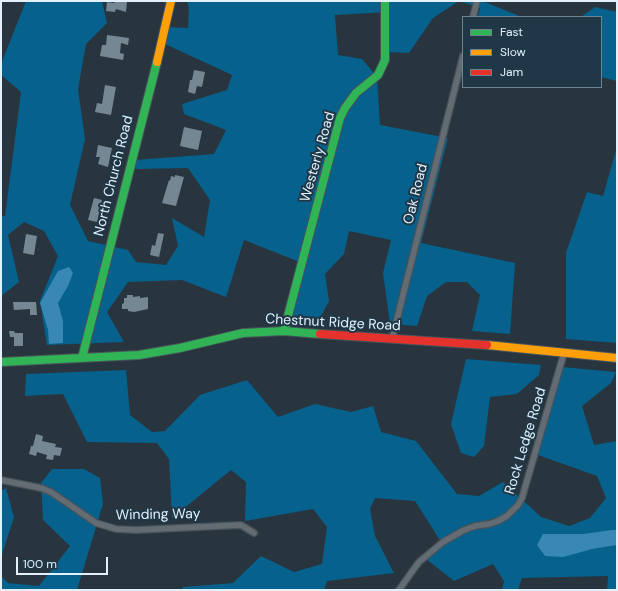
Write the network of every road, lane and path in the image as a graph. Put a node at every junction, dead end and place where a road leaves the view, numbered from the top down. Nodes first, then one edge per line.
1 (171, 1) edge
2 (385, 1) edge
3 (477, 1) edge
4 (473, 16) edge
5 (462, 60) edge
6 (284, 331) junction
7 (392, 339) junction
8 (564, 353) junction
9 (82, 358) junction
10 (617, 358) edge
11 (1, 362) edge
12 (1, 480) edge
13 (254, 533) dead end
14 (399, 590) edge

1 - 9 street, North Church Road
2 - 6 street, Westerly Road
3 - 4 street
5 - 7 street, Oak Road
6 - 7 street, Chestnut Ridge Road
6 - 9 street, Chestnut Ridge Road
7 - 8 street, Chestnut Ridge Road
8 - 10 street, Chestnut Ridge Road
8 - 14 street, Rock Ledge Road
9 - 11 street, Chestnut Ridge Road
12 - 13 street, Winding Way

